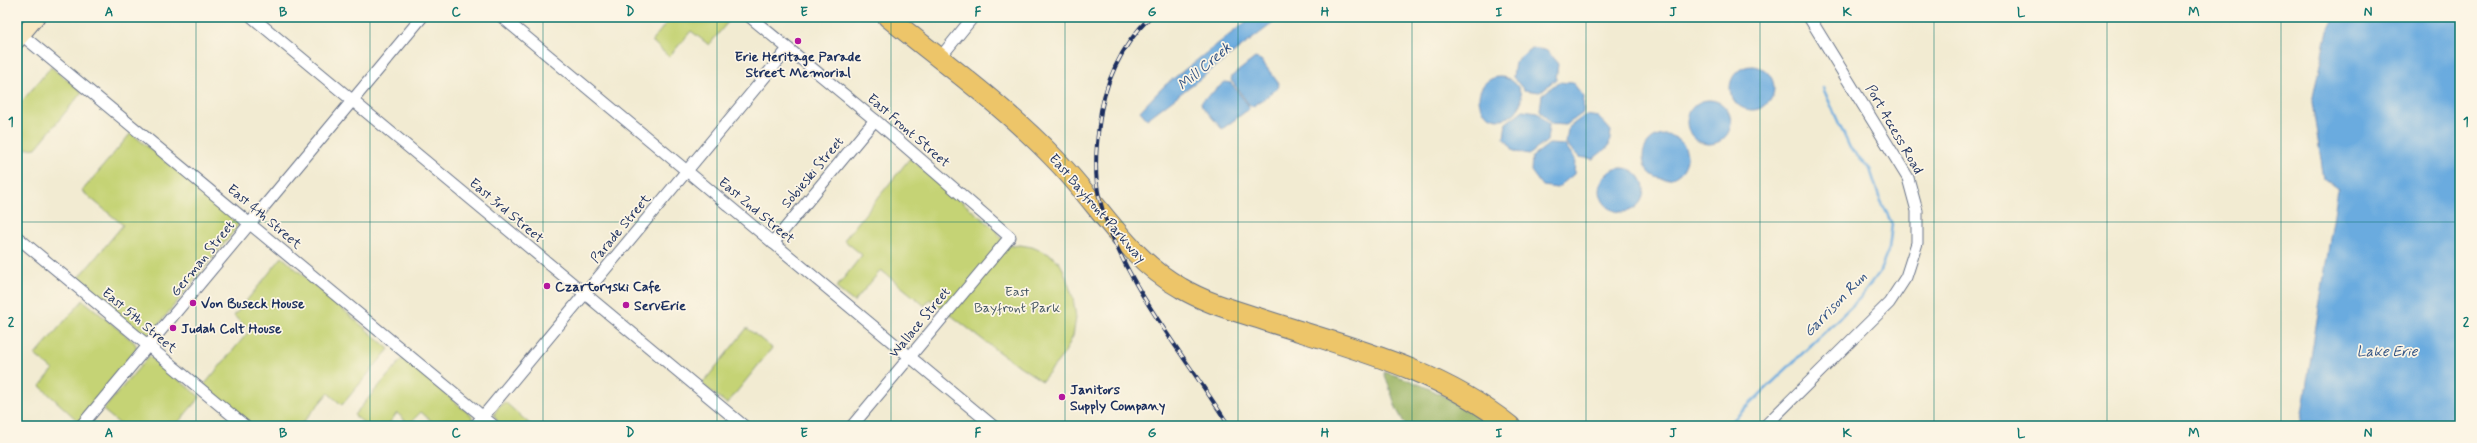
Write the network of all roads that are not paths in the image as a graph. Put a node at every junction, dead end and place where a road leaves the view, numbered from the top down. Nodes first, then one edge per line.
1 (37, 17) edge
2 (252, 17) edge
3 (422, 17) edge
4 (502, 17) edge
5 (750, 17) edge
6 (888, 17) edge
7 (973, 17) edge
8 (1809, 17) edge
9 (19, 36) edge
10 (788, 48) junction
11 (939, 59) junction
12 (352, 100) junction
13 (875, 120) junction
14 (688, 171) junction
15 (250, 223) junction
16 (17, 237) edge
17 (1010, 238) joint
18 (773, 243) junction
19 (584, 294) junction
20 (149, 347) junction
21 (910, 357) junction
22 (483, 417) junction
23 (81, 426) edge
24 (245, 426) edge
25 (475, 426) edge
26 (494, 426) edge
27 (744, 426) edge
28 (852, 426) edge
29 (993, 426) edge
30 (1510, 426) edge
31 (1765, 426) edge

1 - 9 street
2 - 12 street, East 3rd Street
3 - 12 street, German Street
4 - 14 street, East 2nd Street
5 - 10 street, East Front Street
6 - 11 highway, East Bayfront Parkway
7 - 11 street
8 - 31 street, Port Access Road
9 - 15 street, East 4th Street
10 - 13 street, East Front Street
10 - 14 street, Parade Street
11 - 30 highway, East Bayfront Parkway
12 - 15 street, German Street
12 - 19 street, East 3rd Street
13 - 17 street, East Front Street
13 - 18 street, Sobieski Street
14 - 18 street, East 2nd Street
14 - 19 street, Parade Street
15 - 20 street, German Street
15 - 22 street, East 4th Street
16 - 20 street, East 5th Street
17 - 21 street, Wallace Street
18 - 21 street, East 2nd Street
19 - 22 street, Parade Street
19 - 27 street, East 3rd Street
20 - 23 street, German Street
20 - 24 street, East 5th Street
21 - 28 street, Wallace Street
21 - 29 street, East 2nd Street
22 - 25 street, Parade Street
22 - 26 street, East 4th Street

